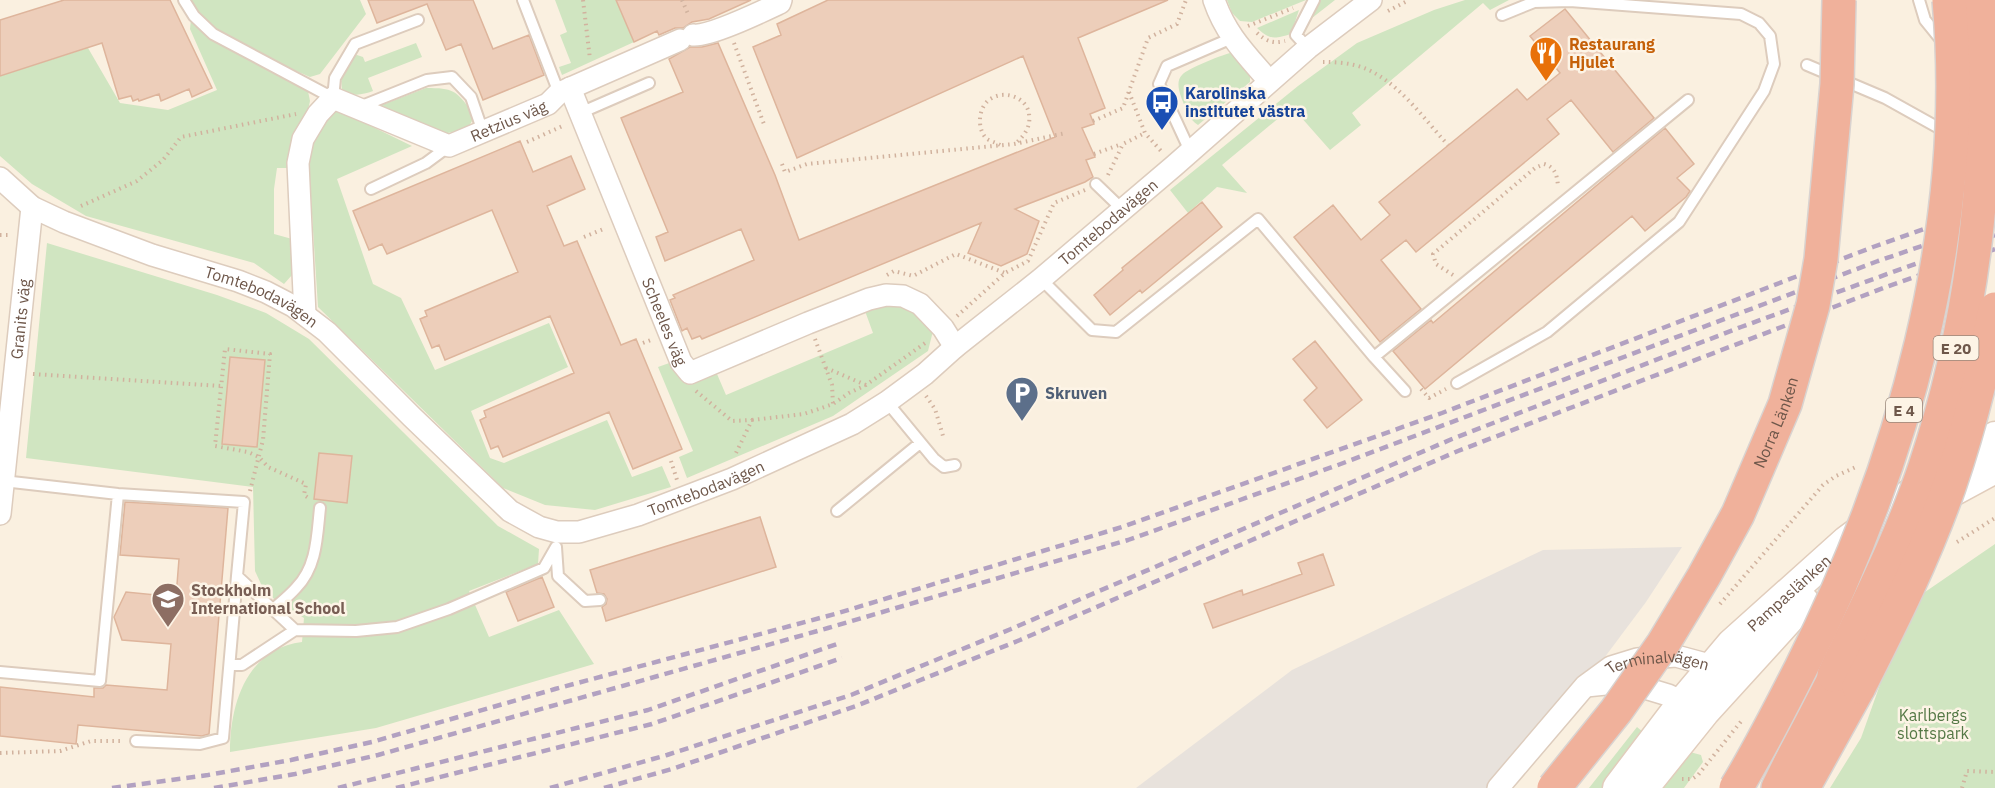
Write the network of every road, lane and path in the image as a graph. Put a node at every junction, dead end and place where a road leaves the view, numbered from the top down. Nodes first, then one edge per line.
1 (184, 0) edge
2 (523, 0) edge
3 (583, 0) edge
4 (781, 0) edge
5 (1186, 0) edge
6 (1214, 0) edge
7 (1314, 0) edge
8 (1839, 0) edge
9 (1919, 0) edge
10 (1949, 0) edge
11 (1981, 0) edge
12 (1366, 2) edge
13 (1302, 4) dead end
14 (1502, 15) dead end
15 (418, 20) dead end
16 (728, 25) junction
17 (1240, 29) junction
18 (1308, 48) junction
19 (1807, 65) dead end
20 (1995, 65) edge
21 (590, 78) junction
22 (1269, 81) junction
23 (649, 83) dead end
24 (564, 90) junction
25 (333, 98) junction
26 (1688, 100) dead end
27 (356, 108) junction
28 (318, 114) junction
29 (1995, 114) edge
30 (581, 115) junction
31 (1972, 119) dead end
32 (1093, 121) dead end
33 (1960, 122) dead end
34 (765, 127) dead end
35 (483, 132) junction
36 (1066, 133) dead end
37 (1145, 133) dead end
38 (526, 142) dead end
39 (1014, 144) junction
40 (1123, 144) junction
41 (1001, 145) junction
42 (1448, 145) dead end
43 (449, 146) junction
44 (1190, 151) junction
45 (1094, 154) dead end
46 (782, 164) dead end
47 (0, 178) edge
48 (1096, 184) junction
49 (371, 189) dead end
50 (1564, 200) junction
51 (32, 207) junction
52 (79, 207) dead end
53 (1123, 210) junction
54 (1041, 279) junction
55 (1466, 283) junction
56 (1995, 309) edge
57 (305, 315) junction
58 (808, 323) junction
59 (943, 328) junction
60 (955, 346) junction
61 (1374, 357) junction
62 (826, 367) junction
63 (15, 373) junction
64 (690, 373) junction
65 (1457, 383) dead end
66 (866, 385) dead end
67 (221, 386) junction
68 (1420, 388) dead end
69 (1405, 391) dead end
70 (1429, 398) dead end
71 (887, 402) junction
72 (833, 404) dead end
73 (4, 430) edge
74 (1995, 437) edge
75 (920, 443) junction
76 (1995, 453) edge
77 (259, 457) junction
78 (955, 465) dead end
79 (1995, 468) edge
80 (1836, 476) dead end
81 (732, 479) junction
82 (118, 494) junction
83 (1, 499) edge
84 (244, 502) junction
85 (320, 508) joint
86 (837, 511) dead end
87 (1887, 527) junction
88 (556, 539) junction
89 (237, 576) junction
90 (600, 600) dead end
91 (1718, 606) dead end
92 (272, 610) junction
93 (295, 630) junction
94 (230, 665) junction
95 (0, 672) edge
96 (1723, 673) junction
97 (1846, 681) junction
98 (1585, 686) junction
99 (1694, 707) junction
100 (136, 741) joint
101 (0, 753) edge
102 (1995, 772) edge
103 (1498, 788) edge
104 (1554, 788) edge
105 (1618, 788) edge
106 (1643, 788) edge
107 (1736, 788) edge
108 (1778, 788) edge
109 (1803, 788) edge
110 (1962, 788) edge

1 - 25 lane, Retzius väg
2 - 24 lane
3 - 21 path
4 - 16 street, Retzius väg
5 - 32 path
6 - 17 street
7 - 18 lane
8 - 104 highway, Norra Länken, bridge
9 - 20 lane
10 - 107 highway, E 4, bridge
11 - 97 highway, E 20, bridge
12 - 18 street, Tomtebodavägen
13 - 17 path
14 - 65 lane
15 - 25 lane
16 - 21 street, Retzius väg
16 - 34 path
17 - 18 path
17 - 22 street
17 - 44 lane
18 - 22 street, Tomtebodavägen
18 - 42 path
19 - 33 lane
21 - 24 street, Retzius väg
22 - 44 street, Tomtebodavägen
23 - 30 lane
24 - 30 street, Scheeles väg
24 - 35 street, Retzius väg
25 - 27 street, Retzius väg
25 - 28 street
26 - 50 lane
27 - 35 lane
27 - 43 street, Retzius väg
28 - 52 path
28 - 57 street
29 - 31 lane
30 - 38 path
30 - 64 street, Scheeles väg
35 - 43 street, Retzius väg
36 - 39 path
37 - 40 path
39 - 41 path
39 - 41 path
40 - 45 path
40 - 48 path
41 - 46 path
43 - 49 lane
44 - 53 street, Tomtebodavägen
47 - 51 street, Tomtebodavägen
48 - 53 lane
48 - 59 path
50 - 55 lane
50 - 55 path
51 - 57 street, Tomtebodavägen
51 - 63 street, Granits väg
53 - 54 street, Tomtebodavägen
54 - 60 street, Tomtebodavägen
54 - 61 lane
55 - 61 lane
56 - 97 highway, bridge
57 - 88 street, Tomtebodavägen
58 - 59 street, Scheeles väg
58 - 62 path
58 - 64 street, Scheeles väg
59 - 60 street, Scheeles väg
60 - 71 street, Tomtebodavägen
61 - 69 lane
62 - 66 path
62 - 72 path
63 - 67 path
63 - 73 street, Granits väg
64 - 81 path
67 - 77 path
67 - 77 path
68 - 70 path
71 - 75 lane
71 - 81 street, Tomtebodavägen
73 - 83 street, Granits väg
74 - 96 main road, Pampaslänken
75 - 78 lane
75 - 86 lane
76 - 87 main road, Pampaslänken
77 - 84 path
77 - 85 path
79 - 87 main road
80 - 91 path
81 - 88 street, Tomtebodavägen
82 - 83 lane
82 - 84 lane
82 - 95 lane
84 - 89 lane
85 - 92 lane
87 - 96 main road, Pampaslänken
88 - 90 lane
88 - 93 lane
89 - 92 lane
89 - 94 lane
92 - 93 lane
93 - 94 lane
94 - 100 lane
96 - 98 street, Terminalvägen
96 - 99 main road, Pampaslänken
97 - 108 highway, E 20
97 - 109 highway
98 - 99 street, Terminalvägen
98 - 103 street, Terminalvägen
99 - 105 main road, Pampaslänken
99 - 106 main road, Pampaslänken
100 - 101 path
102 - 110 path

